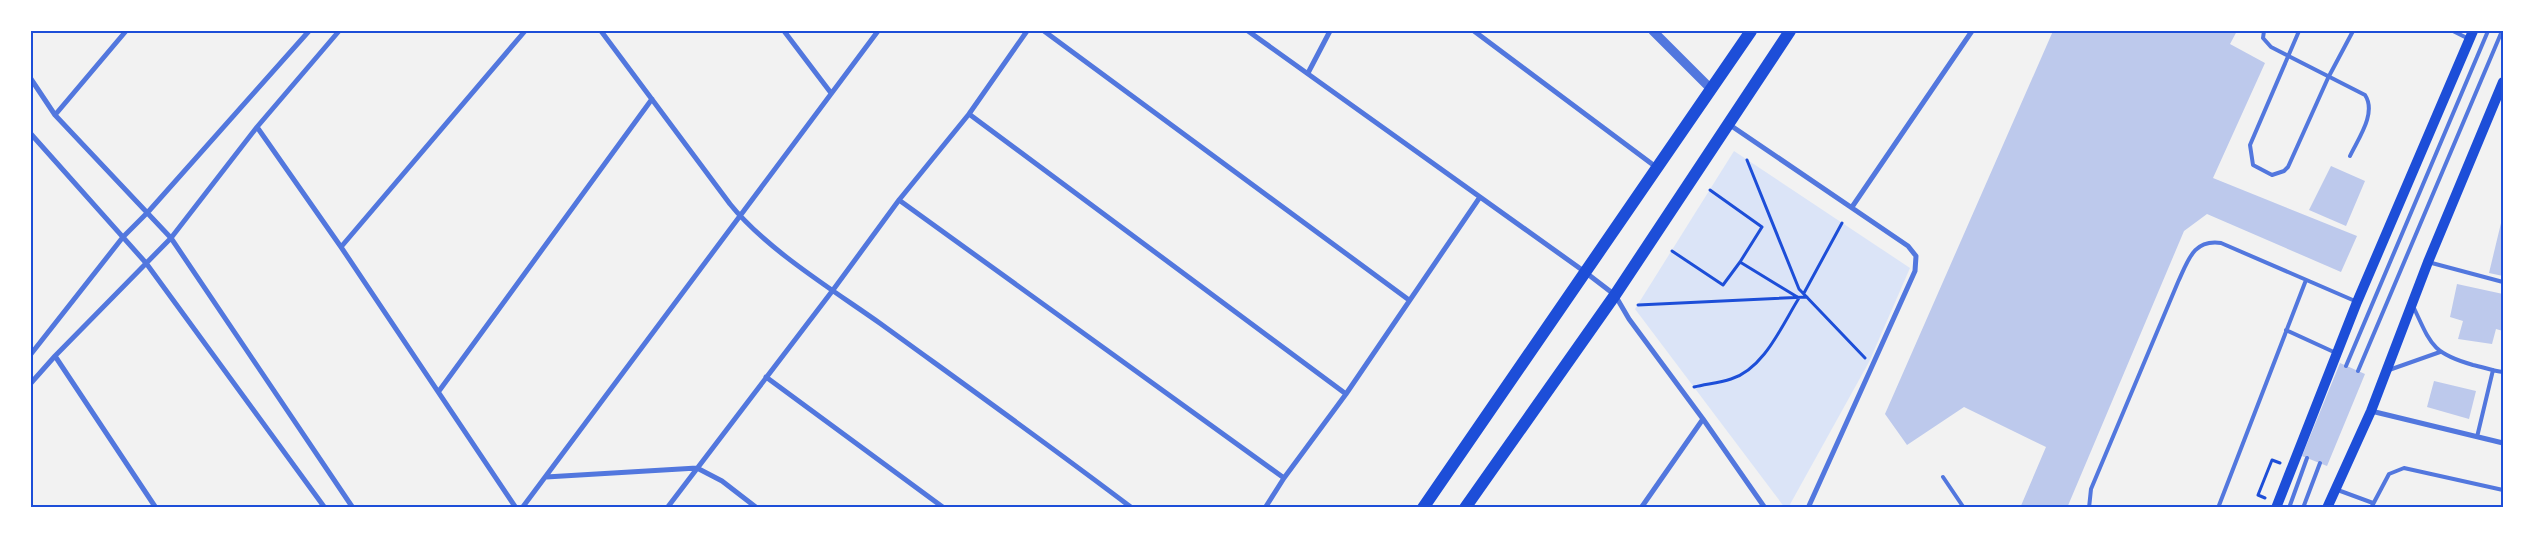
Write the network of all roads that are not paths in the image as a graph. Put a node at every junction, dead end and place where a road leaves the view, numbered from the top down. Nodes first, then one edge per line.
1 (126, 31) edge
2 (310, 31) edge
3 (339, 31) edge
4 (525, 31) edge
5 (601, 31) edge
6 (784, 31) edge
7 (878, 31) edge
8 (1027, 31) edge
9 (1044, 31) edge
10 (1248, 31) edge
11 (1330, 31) edge
12 (1474, 31) edge
13 (1653, 31) edge
14 (1751, 31) edge
15 (1790, 31) edge
16 (1972, 31) edge
17 (2264, 31) edge
18 (2299, 31) edge
19 (2353, 31) edge
20 (2453, 31) edge
21 (2488, 31) edge
22 (2502, 31) edge
23 (2471, 35) edge
24 (2287, 56) junction
25 (1308, 73) junction
26 (2328, 78) junction
27 (31, 79) edge
28 (2503, 82) edge
29 (1711, 89) junction
30 (831, 93) junction
31 (652, 99) junction
32 (969, 114) junction
33 (55, 115) junction
34 (1727, 123) junction
35 (257, 127) junction
36 (31, 134) edge
37 (33, 142) edge
38 (2350, 156) dead end
39 (1656, 167) junction
40 (1480, 197) junction
41 (899, 200) junction
42 (1852, 207) junction
43 (148, 212) junction
44 (740, 216) junction
45 (123, 237) junction
46 (171, 238) junction
47 (340, 247) junction
48 (2428, 262) junction
49 (146, 263) junction
50 (1585, 272) junction
51 (2306, 280) junction
52 (2503, 282) edge
53 (833, 290) junction
54 (1615, 295) junction
55 (1410, 300) junction
56 (2357, 302) junction
57 (2412, 304) junction
58 (2286, 330) junction
59 (2440, 352) junction
60 (31, 354) edge
61 (2338, 354) junction
62 (55, 356) junction
63 (2346, 366) dead end
64 (2493, 370) junction
65 (2358, 371) dead end
66 (2387, 371) junction
67 (2503, 372) edge
68 (766, 378) junction
69 (31, 383) edge
70 (439, 391) junction
71 (1346, 394) junction
72 (2372, 411) junction
73 (1703, 418) junction
74 (2477, 436) junction
75 (2503, 443) edge
76 (2307, 458) dead end
77 (2320, 464) dead end
78 (697, 468) junction
79 (546, 476) junction
80 (1943, 477) dead end
81 (1284, 478) junction
82 (2335, 489) junction
83 (2503, 490) edge
84 (2373, 503) junction
85 (2273, 504) edge
86 (156, 508) edge
87 (325, 508) edge
88 (353, 508) edge
89 (516, 508) edge
90 (522, 508) edge
91 (667, 508) edge
92 (757, 508) edge
93 (944, 508) edge
94 (1132, 508) edge
95 (1265, 508) edge
96 (1423, 508) edge
97 (1465, 508) edge
98 (1641, 508) edge
99 (1765, 508) edge
100 (1808, 508) edge
101 (1964, 508) edge
102 (2089, 508) edge
103 (2218, 508) edge
104 (2289, 508) edge
105 (2303, 508) edge
106 (2327, 508) edge
107 (2371, 508) edge

1 - 33 street
2 - 43 street
3 - 35 street
4 - 47 street
5 - 31 street
6 - 30 street
7 - 30 street
8 - 32 street
9 - 55 street
10 - 25 street
11 - 25 street
12 - 39 street
13 - 29 street
14 - 29 main road
15 - 34 main road
16 - 42 street
17 - 24 lane
18 - 24 lane
19 - 26 lane
20 - 23 lane
21 - 63 lane
22 - 65 lane
23 - 56 main road
24 - 26 lane
24 - 26 lane
25 - 40 street
26 - 38 lane
27 - 33 street
28 - 48 main road
29 - 39 main road
30 - 44 street
31 - 44 street
31 - 70 street
32 - 41 street
32 - 71 street
33 - 43 street
34 - 42 street
34 - 54 main road
35 - 46 street
35 - 47 street
36 - 37 street
37 - 45 street
39 - 50 main road
40 - 50 street
40 - 55 street
41 - 53 street
41 - 81 street
42 - 100 street
43 - 45 street
43 - 46 street
44 - 53 street
44 - 79 street
45 - 49 street
45 - 60 street
46 - 49 street
46 - 88 street
47 - 70 street
48 - 52 lane
48 - 57 main road
49 - 62 street
49 - 87 street
50 - 54 street
50 - 96 main road
51 - 56 lane
51 - 58 lane
51 - 102 lane
53 - 68 street
53 - 94 street
54 - 73 street
54 - 97 main road
55 - 71 street
56 - 61 main road
57 - 59 lane
57 - 66 main road
58 - 61 lane
58 - 103 lane
59 - 64 lane
59 - 66 lane
61 - 85 main road
62 - 69 street
62 - 86 street
64 - 67 lane
64 - 74 lane
66 - 72 main road
68 - 78 street
68 - 93 street
70 - 89 street
71 - 81 street
72 - 74 street
72 - 82 main road
73 - 98 street
73 - 99 street
74 - 75 street
76 - 104 lane
77 - 105 lane
78 - 79 street
78 - 91 street
78 - 92 street
79 - 90 street
80 - 101 lane
81 - 95 street
82 - 84 lane
82 - 106 main road
83 - 84 lane
84 - 107 lane

